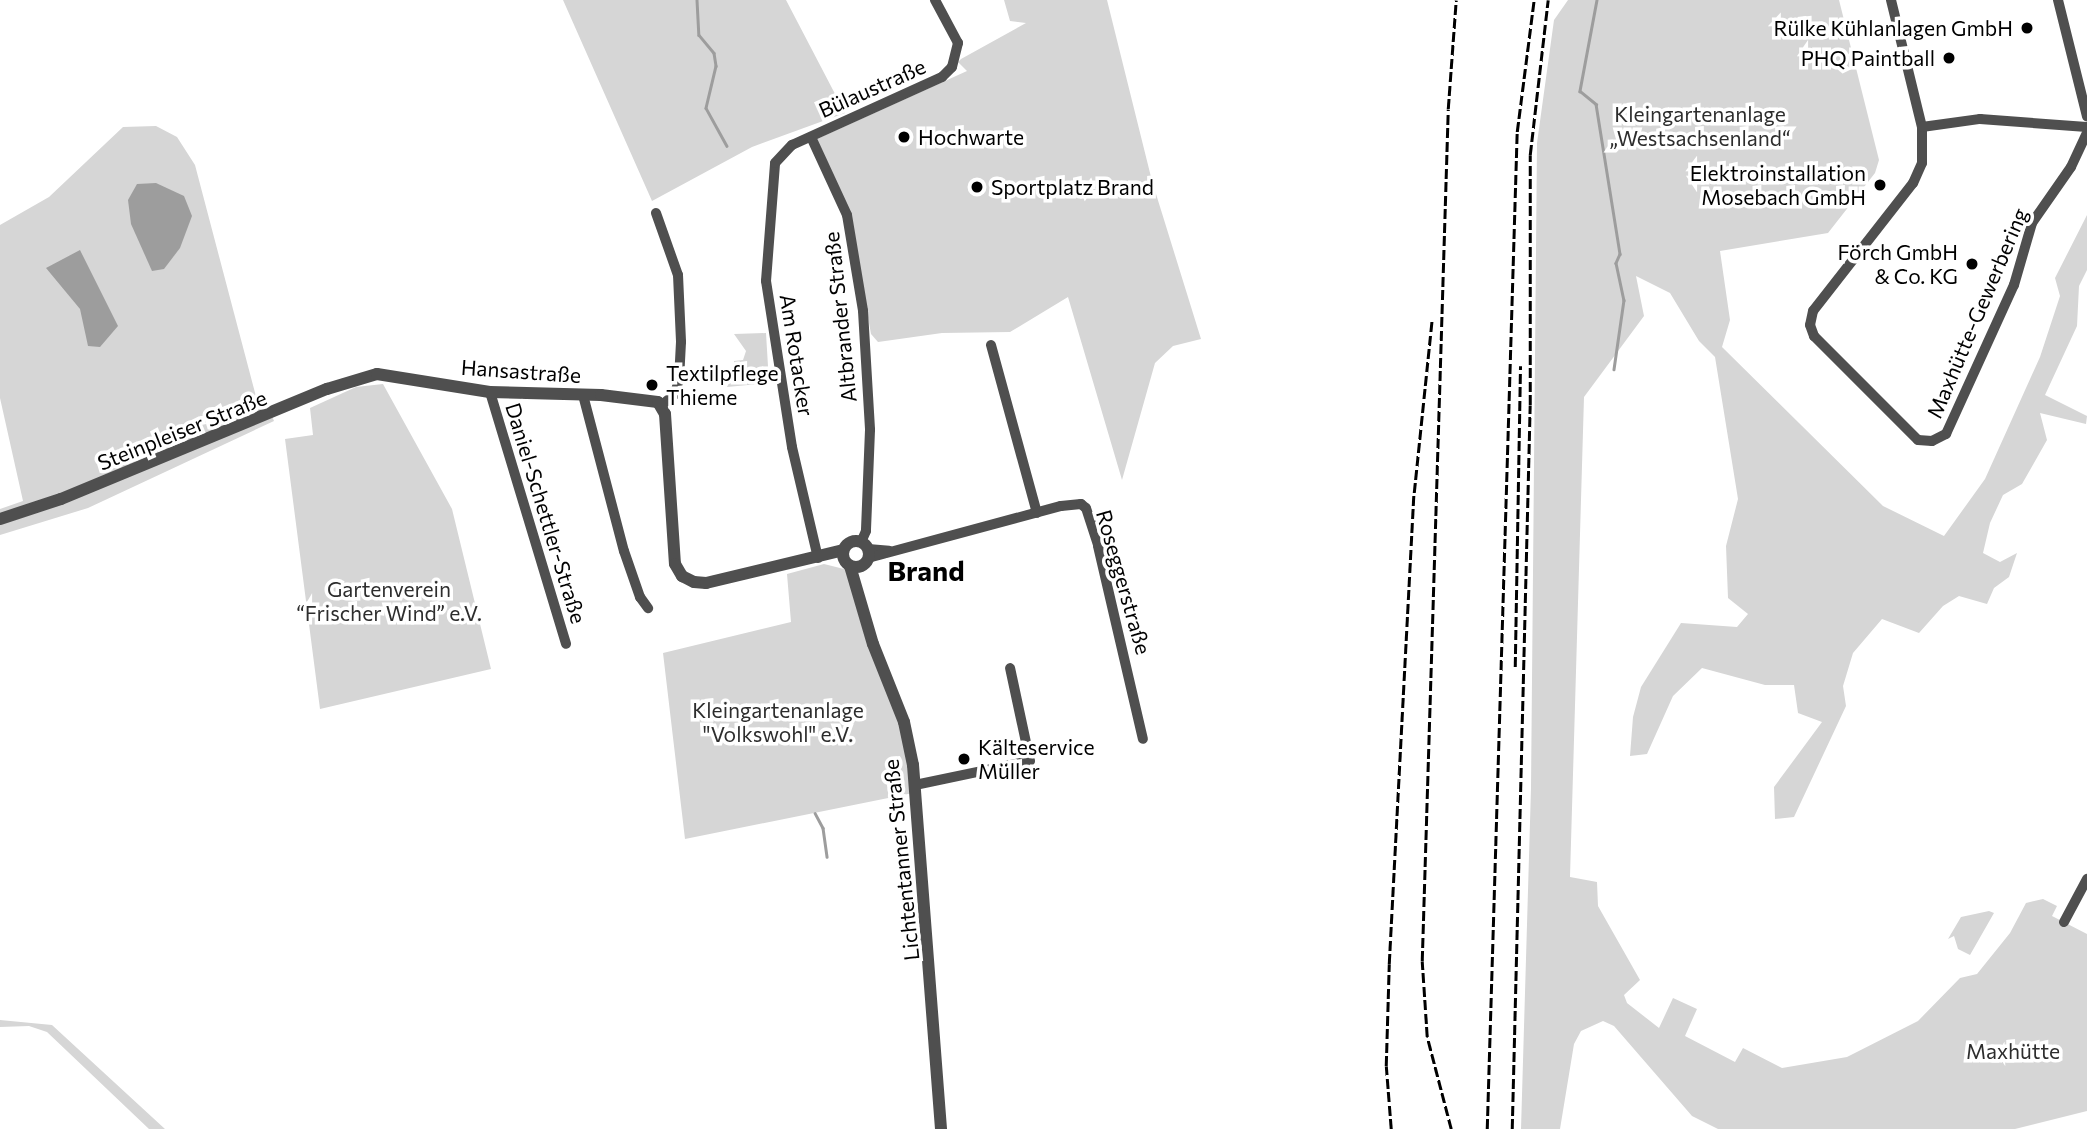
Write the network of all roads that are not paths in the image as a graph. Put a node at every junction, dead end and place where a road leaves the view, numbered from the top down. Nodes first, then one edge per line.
1 (935, 0) edge
2 (1891, 0) edge
3 (2058, 0) edge
4 (2087, 116) edge
5 (2087, 127) edge
6 (1922, 128) junction
7 (2087, 133) edge
8 (811, 137) junction
9 (778, 157) joint
10 (656, 214) dead end
11 (991, 345) dead end
12 (377, 374) joint
13 (490, 392) junction
14 (583, 395) junction
15 (662, 405) junction
16 (1037, 513) junction
17 (0, 519) edge
18 (857, 556) junction
19 (818, 558) junction
20 (648, 608) dead end
21 (566, 644) dead end
22 (1010, 668) dead end
23 (1143, 739) dead end
24 (915, 785) junction
25 (2087, 879) edge
26 (2064, 922) dead end
27 (941, 1129) edge

1 - 8 street, Bülaustraße
2 - 6 street, Maxhütte-Gewerbering
3 - 4 street
5 - 6 street
6 - 7 street, Maxhütte-Gewerbering
8 - 9 street, Bülaustraße
8 - 18 street, Altbrander Straße
9 - 19 street, Am Rotacker
10 - 15 street
11 - 16 street
12 - 13 street, Hansastraße
12 - 17 street, Steinpleiser Straße
13 - 14 street, Hansastraße
13 - 21 street, Daniel-Schettler-Straße
14 - 15 street, Hansastraße
14 - 20 street
15 - 19 street
16 - 18 street, Roseggerstraße
16 - 23 street, Roseggerstraße
18 - 19 street
18 - 24 street, Lichtentanner Straße
22 - 24 street
24 - 27 street, Lichtentanner Straße
25 - 26 street

